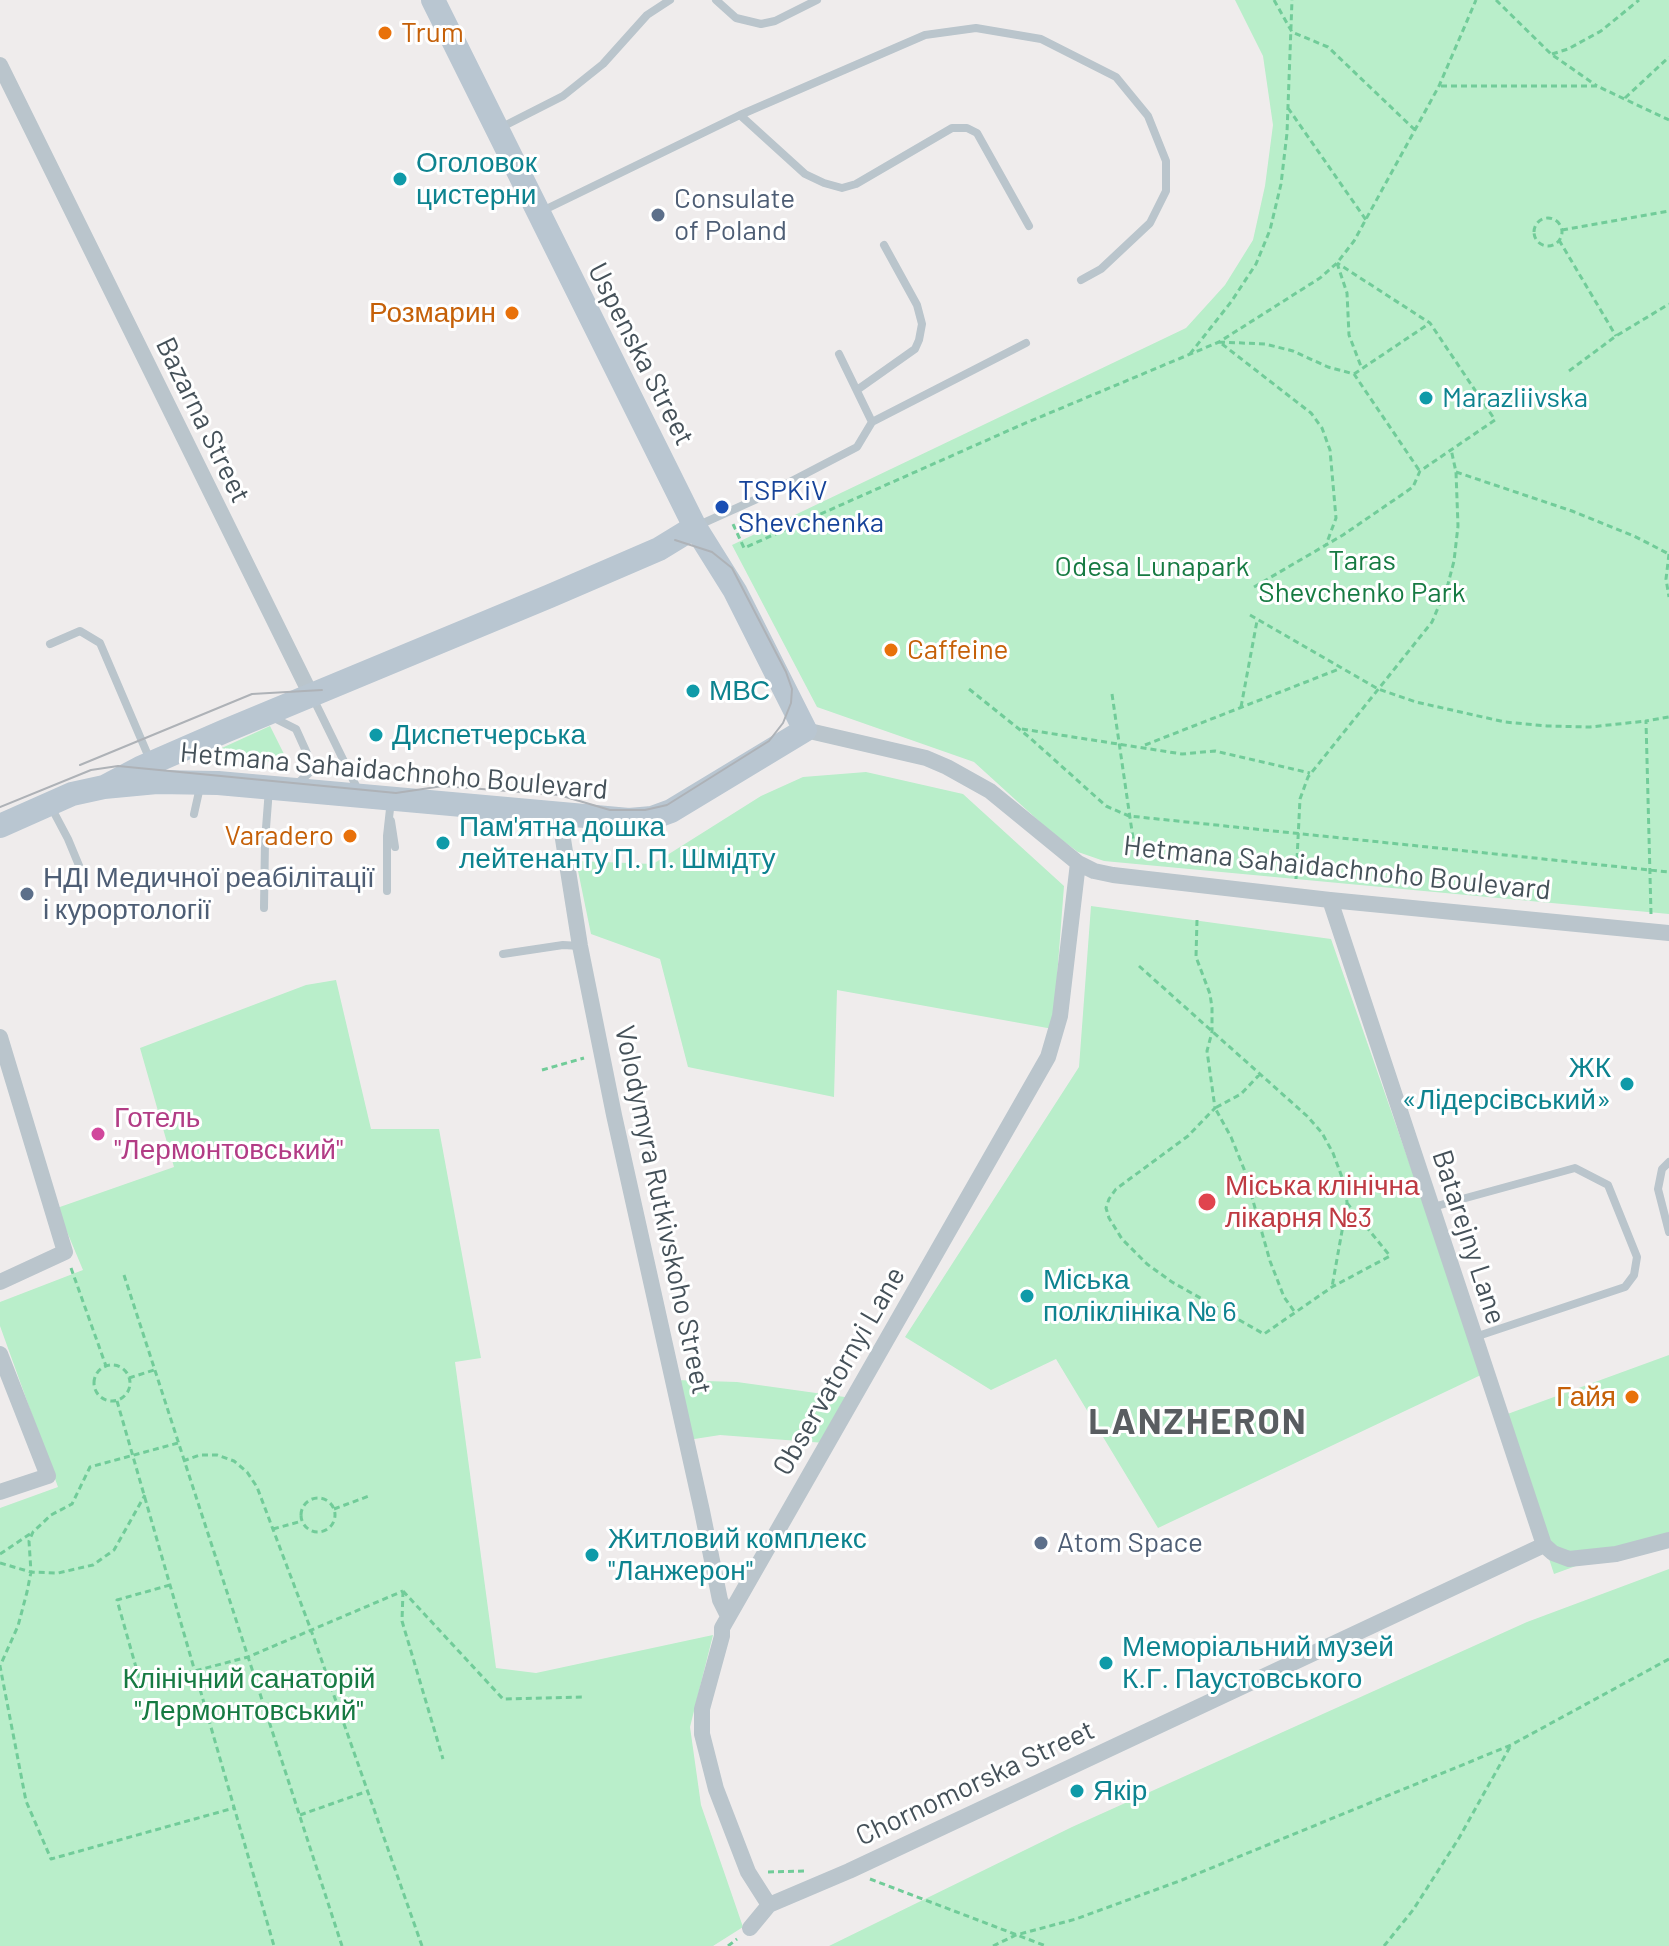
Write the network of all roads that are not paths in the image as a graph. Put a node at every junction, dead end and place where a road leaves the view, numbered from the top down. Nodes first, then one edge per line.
1 (433, 0) edge
2 (670, 0) edge
3 (716, 0) edge
4 (817, 0) edge
5 (0, 65) edge
6 (740, 115) junction
7 (496, 130) junction
8 (538, 214) junction
9 (1029, 226) dead end
10 (884, 245) dead end
11 (1081, 280) dead end
12 (1026, 343) dead end
13 (839, 354) dead end
14 (857, 390) junction
15 (872, 422) junction
16 (685, 533) junction
17 (50, 644) dead end
18 (316, 693) junction
19 (264, 715) junction
20 (805, 730) junction
21 (204, 741) junction
22 (151, 763) junction
23 (210, 783) junction
24 (104, 787) junction
25 (279, 789) junction
26 (361, 796) junction
27 (50, 804) junction
28 (390, 806) junction
29 (194, 814) dead end
30 (559, 814) junction
31 (0, 826) edge
32 (395, 847) dead end
33 (1078, 863) junction
34 (85, 880) dead end
35 (387, 891) dead end
36 (1330, 900) junction
37 (264, 908) dead end
38 (1660, 932) edge
39 (580, 946) junction
40 (503, 954) dead end
41 (0, 1037) edge
42 (1669, 1162) edge
43 (1433, 1207) junction
44 (1669, 1232) edge
45 (0, 1282) edge
46 (1475, 1337) junction
47 (0, 1354) edge
48 (0, 1492) edge
49 (1669, 1540) edge
50 (1544, 1545) junction
51 (727, 1614) junction
52 (769, 1905) junction
53 (750, 1928) dead end

1 - 7 street, Uspenska Street
2 - 7 lane
3 - 4 lane
5 - 18 street, Bazarna Street
6 - 8 lane
6 - 9 lane
6 - 11 lane
7 - 8 street, Uspenska Street
8 - 16 street, Uspenska Street
10 - 14 lane
12 - 15 lane
13 - 14 lane
14 - 15 lane
15 - 16 lane
16 - 18 street
16 - 20 street, Uspenska Street
17 - 22 lane
18 - 19 street
18 - 26 lane, Bazarna Street
19 - 21 street
19 - 25 lane
20 - 30 street, Hetmana Sahaidachnoho Boulevard
20 - 33 street, Hetmana Sahaidachnoho Boulevard
21 - 22 street
21 - 23 street
22 - 24 street
23 - 24 street, Hetmana Sahaidachnoho Boulevard
23 - 25 street, Hetmana Sahaidachnoho Boulevard
23 - 29 lane
24 - 27 street
25 - 26 street, Hetmana Sahaidachnoho Boulevard
25 - 37 lane
26 - 28 street, Hetmana Sahaidachnoho Boulevard
27 - 31 street
27 - 34 lane
28 - 30 street, Hetmana Sahaidachnoho Boulevard
28 - 32 lane
28 - 35 lane
30 - 39 street, Volodymyra Rutkivskoho Street
33 - 36 street, Hetmana Sahaidachnoho Boulevard
33 - 51 street, Observatornyi Lane
36 - 38 street, Hetmana Sahaidachnoho Boulevard
36 - 43 street, Batarejny Lane
39 - 40 lane
39 - 51 street, Volodymyra Rutkivskoho Street
41 - 45 street
42 - 44 lane
43 - 46 street, Batarejny Lane
43 - 46 lane
46 - 50 street, Batarejny Lane
47 - 48 street
49 - 50 street
50 - 52 street, Chornomorska Street
51 - 52 street, Observatornyi Lane
52 - 53 street, Chornomorska Street

